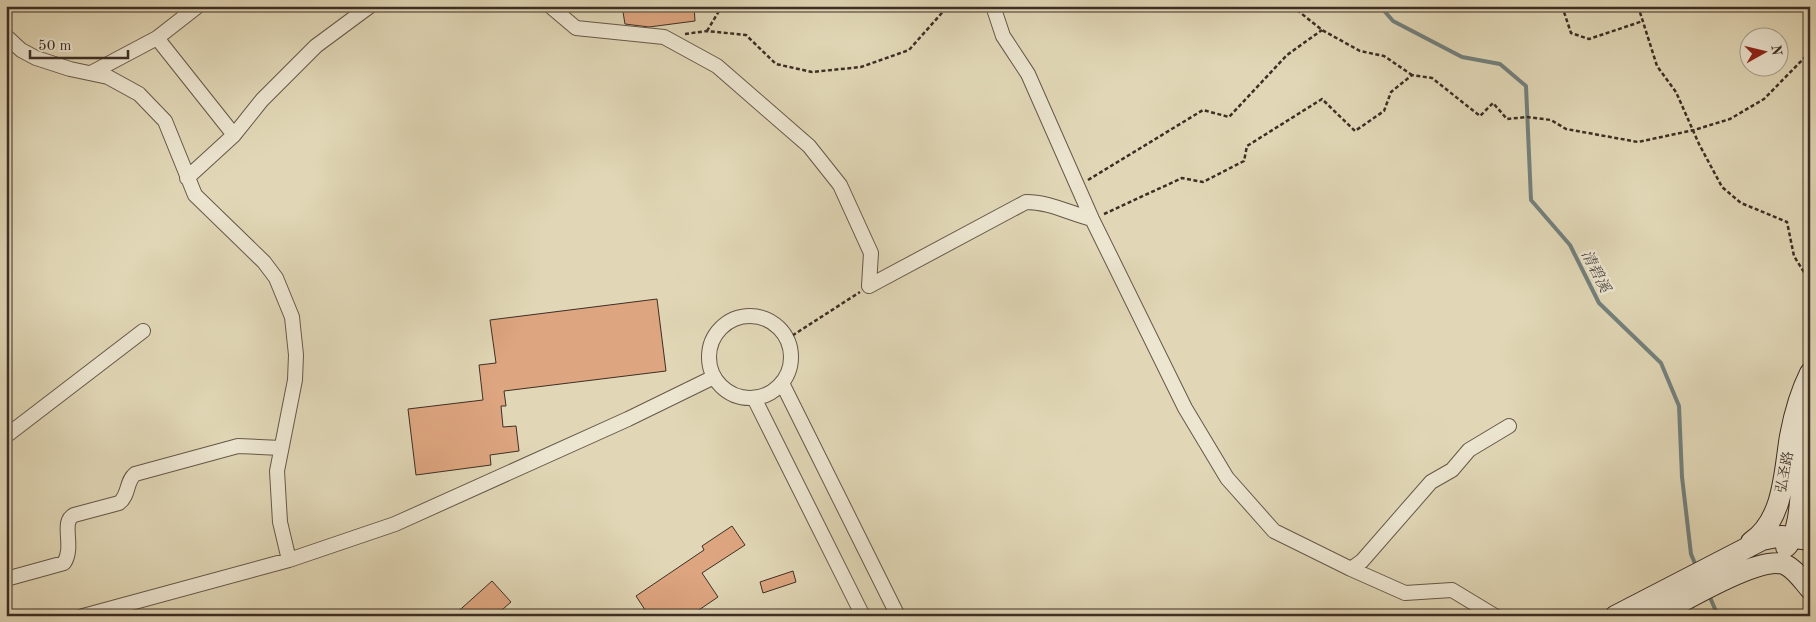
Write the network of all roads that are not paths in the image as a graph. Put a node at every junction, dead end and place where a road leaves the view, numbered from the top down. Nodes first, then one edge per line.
1 (198, 6) edge
2 (370, 6) edge
3 (550, 6) edge
4 (994, 6) edge
5 (6, 36) edge
6 (157, 38) junction
7 (91, 73) junction
8 (234, 135) junction
9 (187, 178) junction
10 (1092, 219) junction
11 (143, 331) dead end
12 (1810, 373) edge
13 (714, 376) junction
14 (782, 383) junction
15 (754, 398) junction
16 (1810, 425) edge
17 (1509, 426) dead end
18 (6, 436) edge
19 (281, 448) junction
20 (1802, 538) edge
21 (289, 560) junction
22 (1738, 562) junction
23 (1351, 569) junction
24 (6, 579) edge
25 (1810, 589) edge
26 (130, 610) edge
27 (83, 616) edge
28 (863, 616) edge
29 (898, 616) edge
30 (1496, 616) edge
31 (1615, 616) edge
32 (1656, 616) edge

1 - 6 street
2 - 8 street
3 - 10 street
4 - 10 street
5 - 7 street
6 - 7 street
6 - 8 street
7 - 9 street
8 - 9 street
9 - 19 street
10 - 23 street
11 - 18 street
12 - 22 main road, 弘圣路
13 - 14 street
13 - 15 street
13 - 21 street
14 - 15 street
14 - 29 street
15 - 28 street
16 - 20 main road, 弘圣路
17 - 23 street
19 - 21 street
19 - 24 street
20 - 22 main road
21 - 26 street
22 - 25 main road
22 - 31 main road
22 - 32 main road
23 - 30 street
26 - 27 street

